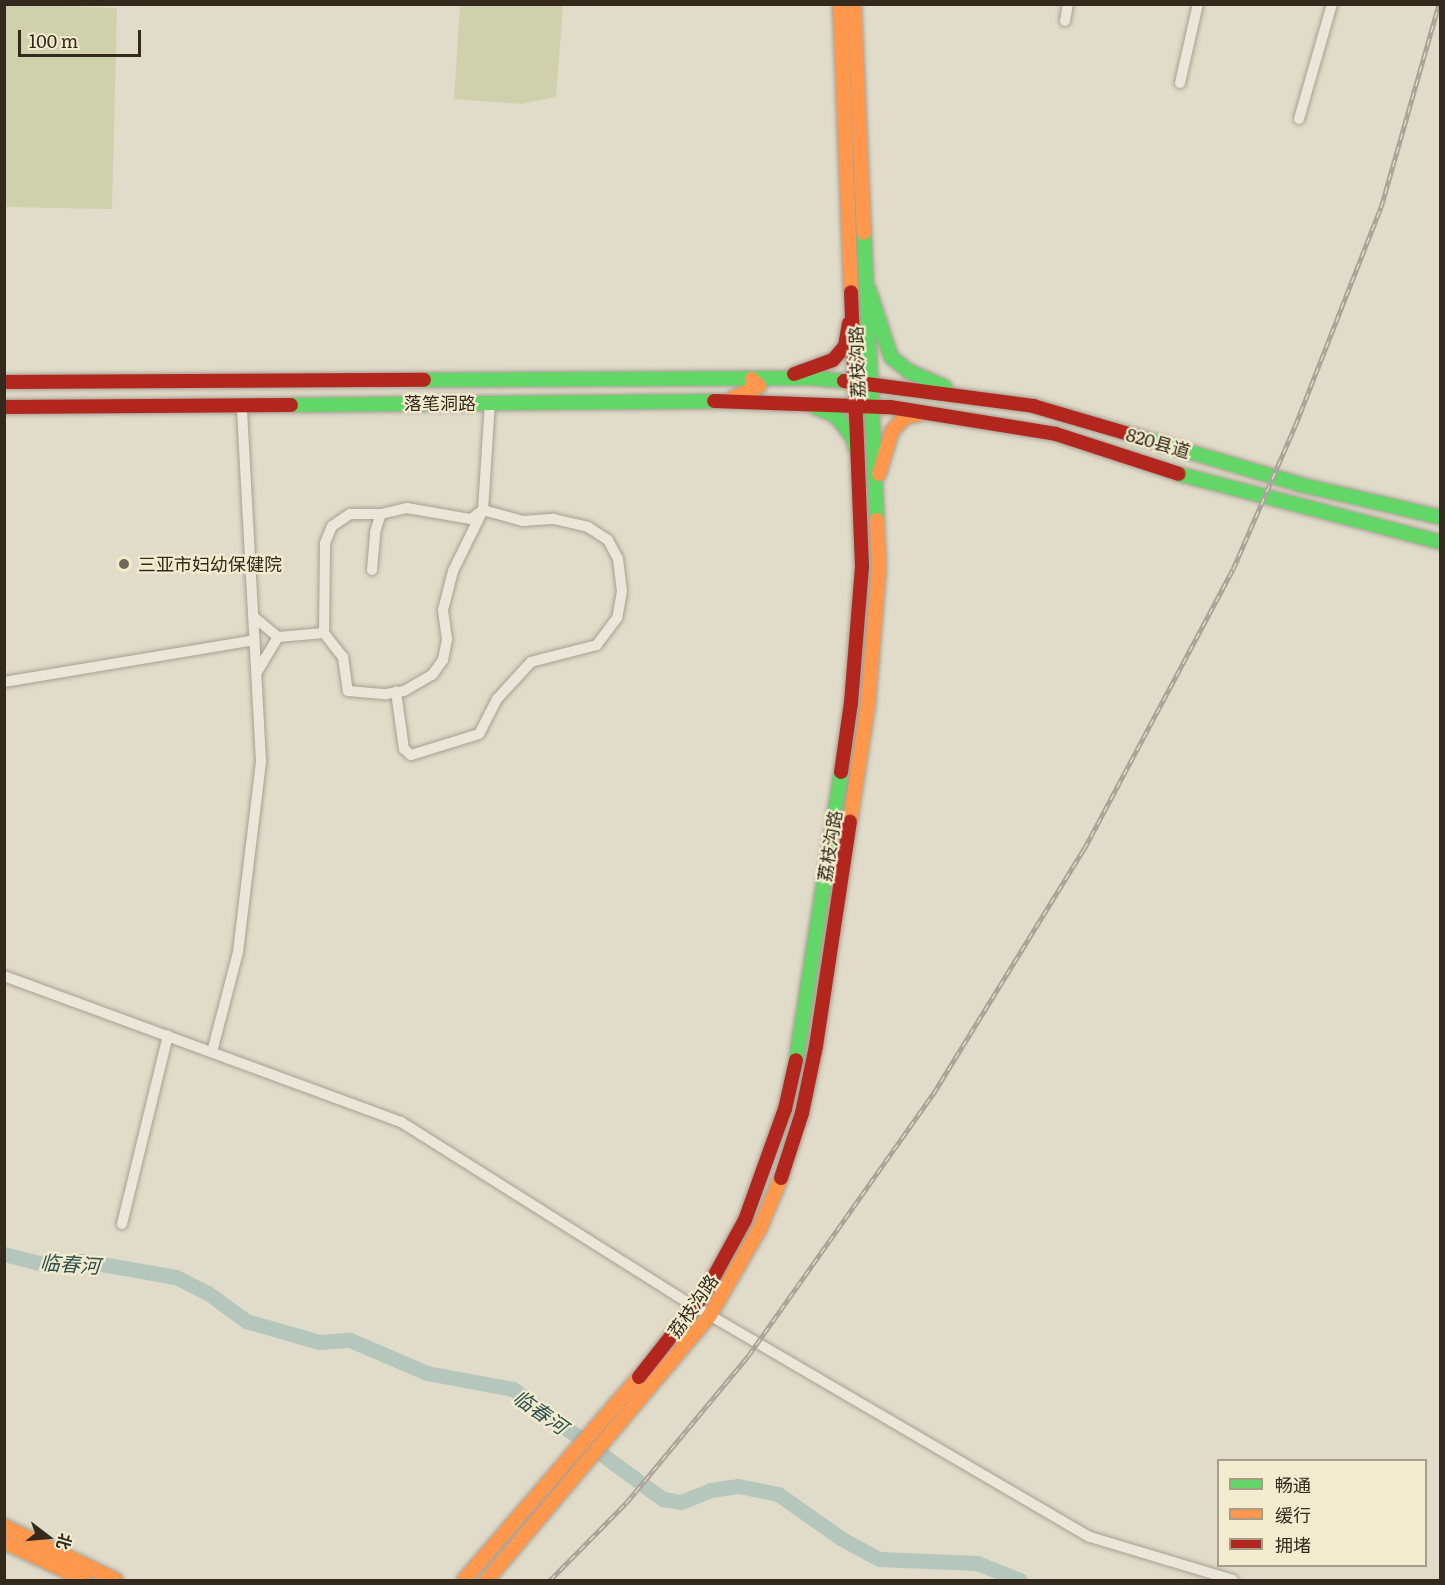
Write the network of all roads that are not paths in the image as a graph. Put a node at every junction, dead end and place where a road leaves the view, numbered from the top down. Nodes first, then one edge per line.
1 (840, 4) edge
2 (854, 4) edge
3 (1068, 4) edge
4 (1198, 4) edge
5 (1332, 4) edge
6 (1065, 21) dead end
7 (1180, 83) dead end
8 (1299, 119) dead end
9 (869, 290) junction
10 (854, 291) junction
11 (752, 379) junction
12 (776, 379) junction
13 (4, 382) edge
14 (858, 383) junction
15 (874, 384) junction
16 (961, 394) junction
17 (717, 402) junction
18 (790, 402) junction
19 (490, 403) junction
20 (242, 405) junction
21 (858, 405) junction
22 (4, 406) edge
23 (874, 406) junction
24 (928, 412) junction
25 (860, 463) junction
26 (878, 482) junction
27 (483, 510) junction
28 (381, 514) junction
29 (1440, 517) edge
30 (1440, 542) edge
31 (372, 570) dead end
32 (254, 617) junction
33 (324, 633) junction
34 (278, 637) junction
35 (255, 640) junction
36 (257, 673) junction
37 (4, 682) edge
38 (396, 692) junction
39 (4, 976) edge
40 (168, 1036) junction
41 (212, 1052) junction
42 (122, 1224) dead end
43 (695, 1307) junction
44 (710, 1315) junction
45 (4, 1526) edge
46 (4, 1542) edge
47 (85, 1581) edge
48 (116, 1581) edge
49 (464, 1581) edge
50 (487, 1581) edge
51 (1233, 1581) edge

1 - 10 main road, 荔枝沟路
2 - 9 main road, 荔枝沟路
3 - 6 street
4 - 7 street
5 - 8 street
9 - 15 main road, 荔枝沟路
9 - 16 main road
10 - 12 main road
10 - 14 main road, 荔枝沟路
11 - 12 main road, 落笔洞路
11 - 13 main road, 落笔洞路
11 - 17 main road
12 - 14 main road, 落笔洞路
14 - 15 main road, 落笔洞路
14 - 21 main road, 荔枝沟路
15 - 16 main road, 820县道
15 - 23 main road, 荔枝沟路
16 - 29 main road, 820县道
17 - 18 main road, 落笔洞路
17 - 19 main road, 落笔洞路
18 - 21 main road, 落笔洞路
18 - 25 main road
19 - 20 main road, 落笔洞路
19 - 27 street
20 - 22 main road, 落笔洞路
20 - 32 street
21 - 23 main road, 落笔洞路
21 - 25 main road, 荔枝沟路
23 - 24 main road, 820县道
23 - 26 main road, 荔枝沟路
24 - 26 main road
24 - 30 main road, 820县道
25 - 43 main road, 荔枝沟路
26 - 44 main road, 荔枝沟路
27 - 28 street
27 - 38 street
27 - 38 street
28 - 31 street
28 - 33 street
32 - 34 street
32 - 35 street
33 - 34 street
33 - 38 street
34 - 36 street
35 - 36 street
35 - 37 street
36 - 41 street
39 - 40 street
40 - 41 street
40 - 42 street
41 - 43 street
43 - 44 street
43 - 49 main road, 荔枝沟路
44 - 50 main road, 荔枝沟路
44 - 51 street
45 - 48 main road
46 - 47 main road

